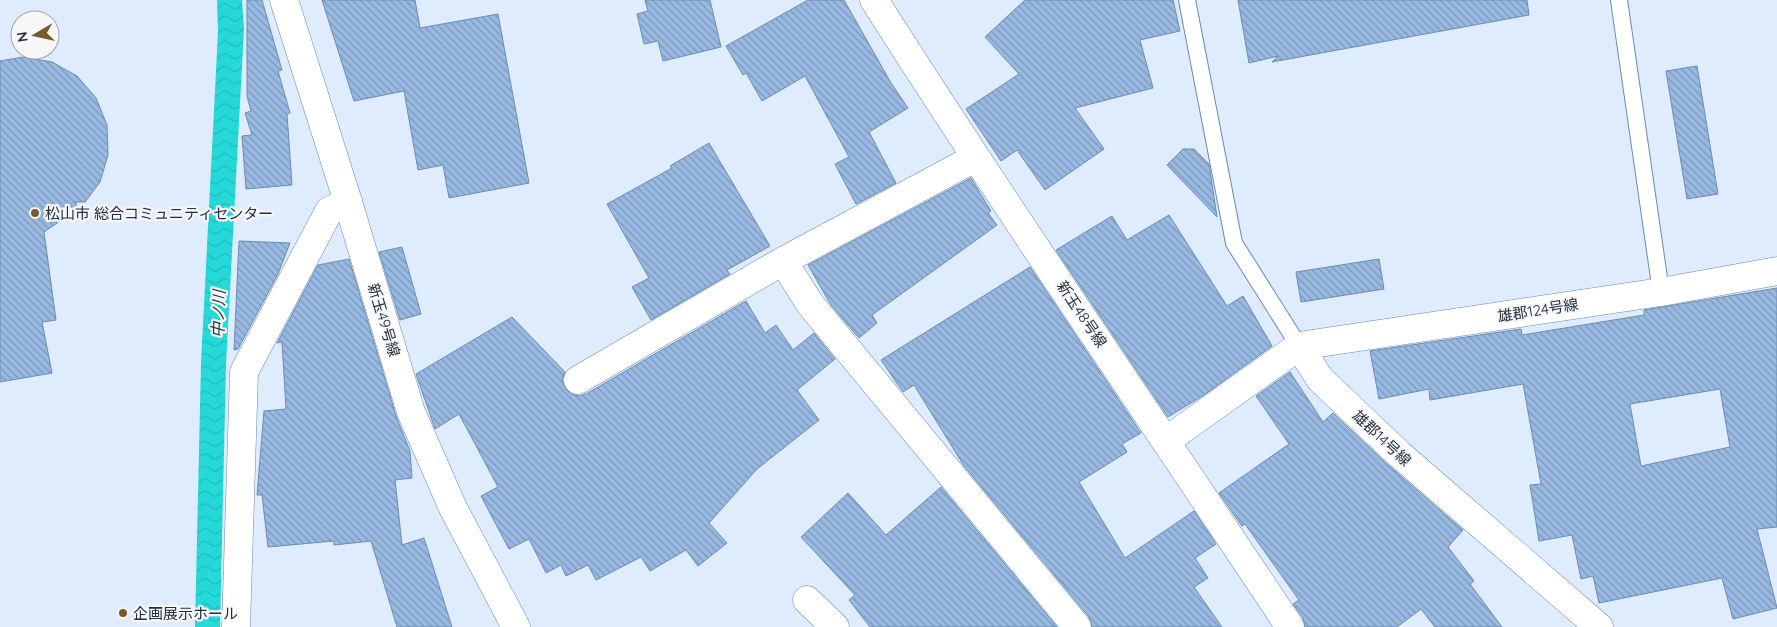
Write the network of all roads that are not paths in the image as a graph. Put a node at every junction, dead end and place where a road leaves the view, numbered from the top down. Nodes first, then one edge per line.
1 (284, 0) edge
2 (874, 0) edge
3 (1188, 0) edge
4 (1619, 0) edge
5 (974, 158) junction
6 (348, 202) junction
7 (783, 261) junction
8 (1777, 271) edge
9 (1660, 292) junction
10 (1299, 346) junction
11 (578, 380) dead end
12 (1166, 441) junction
13 (807, 600) dead end
14 (236, 627) edge
15 (516, 627) edge
16 (835, 627) edge
17 (1077, 627) edge
18 (1290, 627) edge
19 (1599, 627) edge

1 - 6 street, 新玉49号線
2 - 5 street, 新玉48号線
3 - 10 lane
4 - 9 lane
5 - 7 street
5 - 12 street, 新玉48号線
6 - 14 street
6 - 15 street, 新玉49号線
7 - 11 street
7 - 17 street
8 - 9 street, 雄郡124号線
9 - 10 street, 雄郡124号線
10 - 12 street
10 - 19 street, 雄郡14号線
12 - 18 street, 新玉48号線
13 - 16 street

